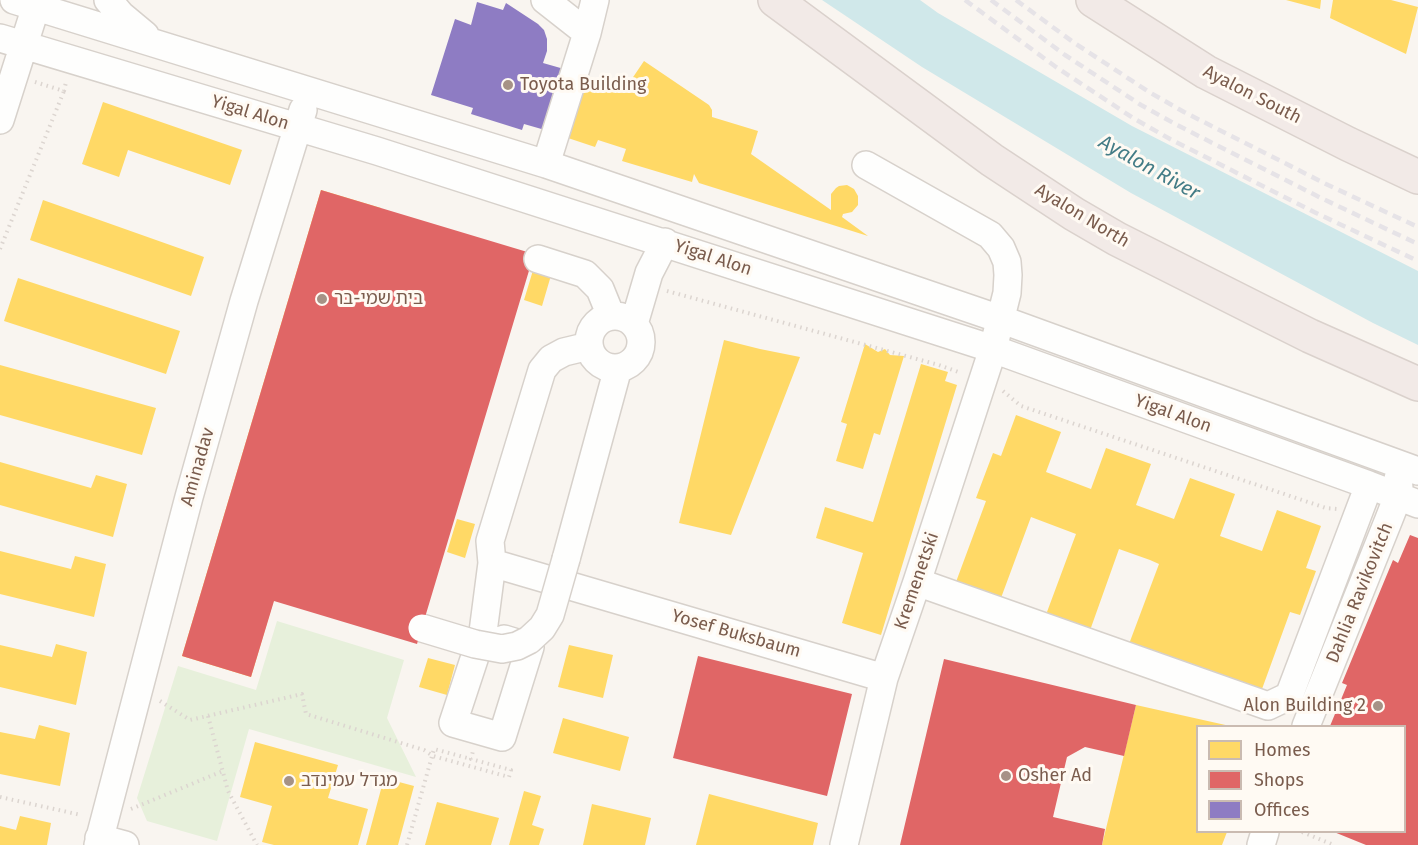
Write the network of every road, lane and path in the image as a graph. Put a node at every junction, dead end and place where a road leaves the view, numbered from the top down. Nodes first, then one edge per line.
1 (8, 0) edge
2 (108, 0) edge
3 (545, 0) edge
4 (595, 0) edge
5 (775, 0) edge
6 (1093, 0) edge
7 (30, 2) edge
8 (0, 27) edge
9 (586, 33) junction
10 (11, 42) edge
11 (153, 42) junction
12 (64, 92) dead end
13 (310, 92) junction
14 (0, 120) edge
15 (297, 127) junction
16 (546, 164) junction
17 (866, 165) dead end
18 (1418, 177) edge
19 (665, 242) junction
20 (0, 249) edge
21 (538, 259) dead end
22 (646, 284) junction
23 (1000, 319) junction
24 (623, 320) junction
25 (589, 346) junction
26 (993, 349) junction
27 (618, 368) junction
28 (982, 380) junction
29 (1418, 384) edge
30 (1388, 459) junction
31 (1418, 471) edge
32 (1364, 497) junction
33 (1408, 500) edge
34 (492, 563) junction
35 (917, 582) junction
36 (422, 628) dead end
37 (483, 632) junction
38 (884, 678) junction
39 (158, 700) dead end
40 (208, 716) junction
41 (1306, 725) edge
42 (480, 731) junction
43 (432, 756) junction
44 (471, 759) junction
45 (223, 771) junction
46 (0, 797) edge
47 (1307, 833) edge
48 (100, 834) edge
49 (125, 845) edge
50 (256, 845) edge
51 (407, 845) edge
52 (844, 845) edge
53 (1334, 845) edge

1 - 8 street
2 - 11 street
3 - 9 street
4 - 9 street
5 - 29 highway, Ayalon North
6 - 18 highway, Ayalon South
7 - 10 street
7 - 11 street, Yigal Alon
9 - 16 street
10 - 14 street
10 - 15 street, Yigal Alon
11 - 13 street, Yigal Alon
12 - 20 path
13 - 15 street, Aminadav
13 - 16 street, Yigal Alon
15 - 19 street, Yigal Alon
15 - 48 street, Aminadav
16 - 23 street, Yigal Alon
17 - 23 street, Kremenetski
19 - 22 street
19 - 26 street, Yigal Alon
21 - 24 street
22 - 24 street
22 - 28 path
23 - 26 street, Kremenetski
23 - 30 street, Yigal Alon
24 - 25 street
24 - 27 street
25 - 27 street
25 - 34 street
26 - 28 street, Kremenetski
26 - 32 street, Yigal Alon
27 - 36 street, bridge
28 - 32 path
28 - 35 street, Kremenetski
30 - 31 street, Yigal Alon
30 - 33 street
32 - 33 street, Yigal Alon
32 - 35 street
33 - 41 street, Dahlia Ravikovitch
34 - 37 street
34 - 38 street, Yosef Buksbaum
35 - 38 street, Kremenetski
37 - 42 street
37 - 42 street
38 - 52 street, Kremenetski
39 - 40 path
40 - 43 path
40 - 45 path
42 - 44 path
43 - 44 path
43 - 44 path
43 - 51 path
45 - 48 path
45 - 50 path
46 - 48 path
47 - 53 path
48 - 49 street

